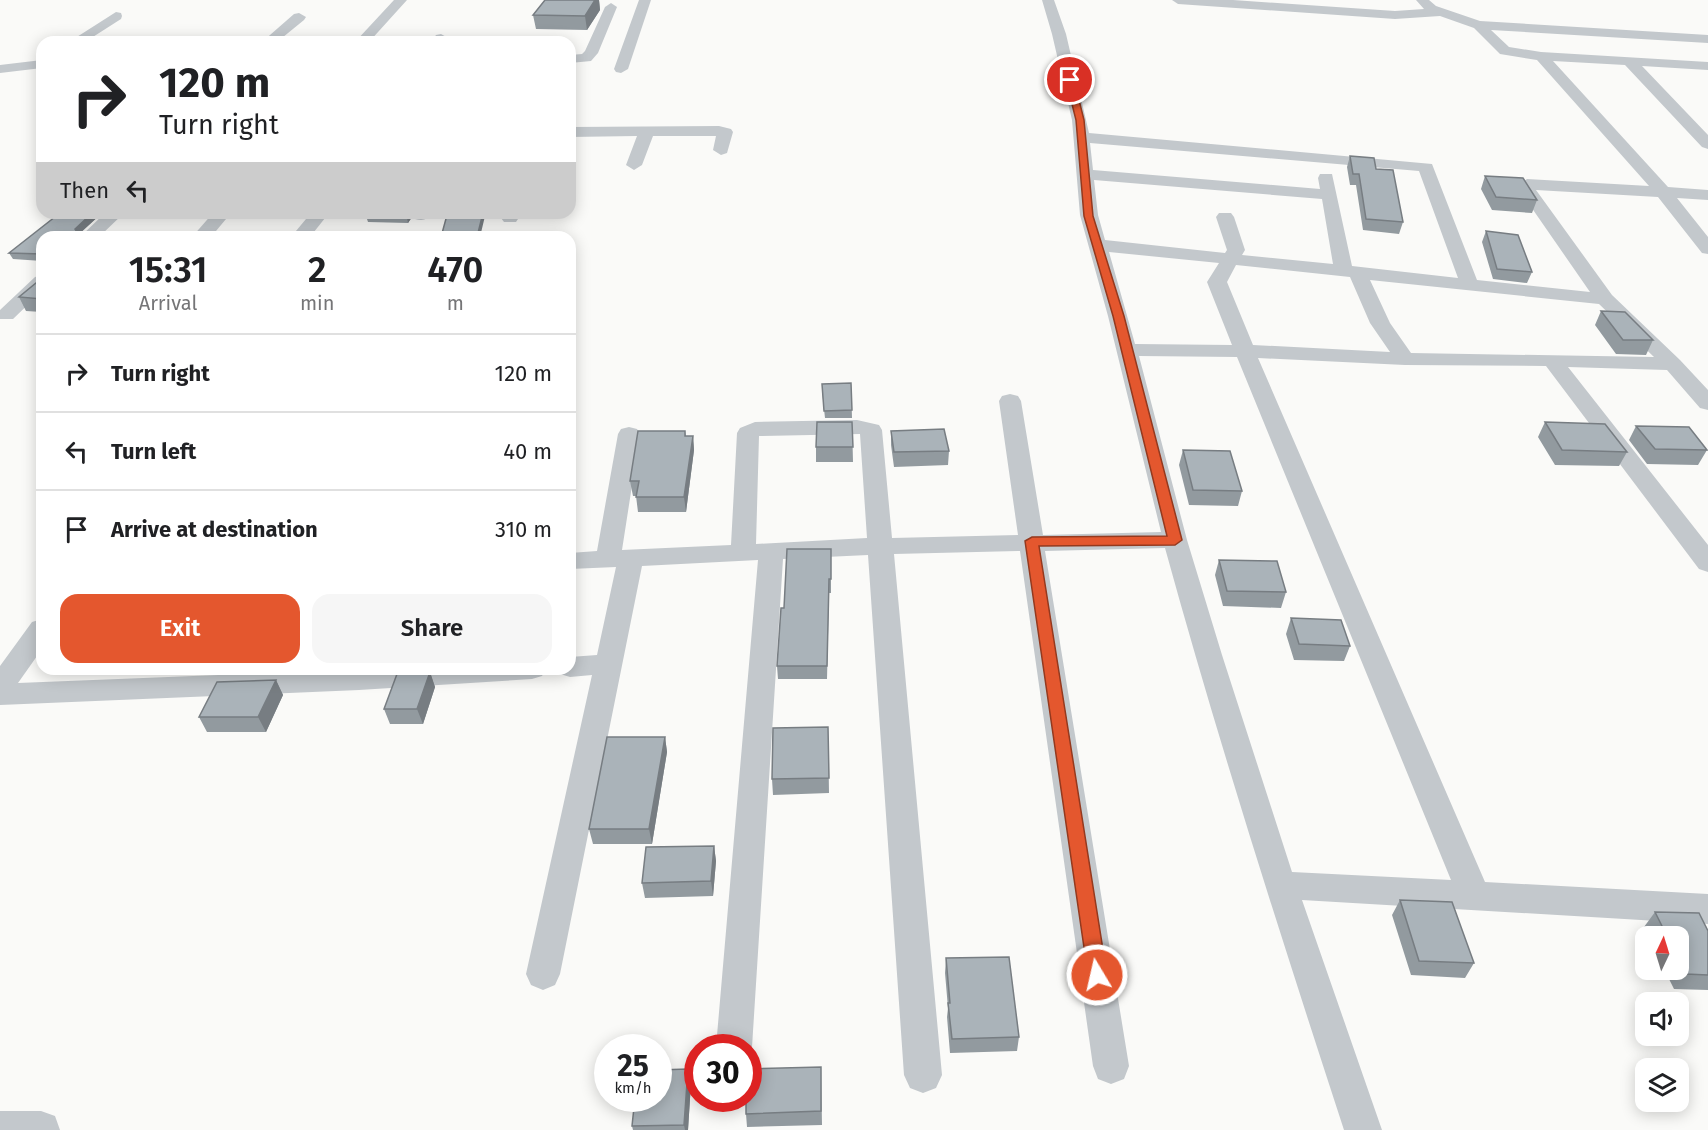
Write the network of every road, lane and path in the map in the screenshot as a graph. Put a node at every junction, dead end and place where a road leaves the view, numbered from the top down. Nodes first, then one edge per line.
1 (401, 0) edge
2 (645, 0) edge
3 (1048, 0) edge
4 (1178, 0) edge
5 (1422, 0) edge
6 (611, 7) dead end
7 (1444, 12) junction
8 (116, 16) dead end
9 (299, 16) dead end
10 (1479, 24) junction
11 (85, 36) edge
12 (276, 36) edge
13 (368, 36) edge
14 (1708, 39) edge
15 (1541, 56) junction
16 (576, 59) edge
17 (1629, 61) junction
18 (36, 65) edge
19 (1707, 67) edge
20 (0, 69) edge
21 (621, 69) dead end
22 (576, 132) edge
23 (646, 133) junction
24 (1080, 137) junction
25 (1708, 144) edge
26 (720, 150) dead end
27 (1322, 157) junction
28 (634, 165) dead end
29 (1084, 174) junction
30 (1662, 191) junction
31 (1329, 195) junction
32 (1708, 195) edge
33 (1225, 217) dead end
34 (108, 219) edge
35 (217, 219) edge
36 (315, 219) edge
37 (95, 231) edge
38 (206, 231) edge
39 (305, 231) edge
40 (1098, 245) junction
41 (1708, 249) edge
42 (1229, 258) junction
43 (1351, 273) junction
44 (1470, 284) junction
45 (36, 287) edge
46 (1605, 299) junction
47 (6, 315) dead end
48 (1127, 350) junction
49 (1245, 351) junction
50 (1405, 359) junction
51 (1552, 360) junction
52 (1673, 364) junction
53 (1010, 401) dead end
54 (1708, 403) edge
55 (629, 434) dead end
56 (1175, 540) junction
57 (1032, 541) junction
58 (882, 546) junction
59 (757, 552) junction
60 (620, 560) junction
61 (576, 561) edge
62 (1708, 563) edge
63 (36, 637) edge
64 (608, 664) junction
65 (576, 667) edge
66 (438, 675) edge
67 (0, 687) edge
68 (0, 693) edge
69 (1280, 885) junction
70 (1474, 895) junction
71 (1708, 909) edge
72 (543, 974) dead end
73 (735, 1034) edge
74 (1111, 1066) dead end
75 (923, 1075) dead end
76 (0, 1130) edge
77 (41, 1130) edge
78 (1363, 1130) edge

1 - 13 street
2 - 21 street
3 - 24 street
4 - 7 street
5 - 7 street
6 - 16 street
7 - 10 street
8 - 11 street
9 - 12 street
10 - 14 street
10 - 15 street
15 - 17 street
15 - 30 street
17 - 19 street
17 - 25 street
18 - 20 street
22 - 23 street
23 - 26 street
23 - 28 street
24 - 27 street
24 - 29 street
27 - 31 street
27 - 44 street
29 - 31 street
29 - 40 street
30 - 32 street
30 - 41 street
30 - 46 street
31 - 43 street
33 - 42 street
34 - 37 street
35 - 38 street
36 - 39 street
40 - 42 street
40 - 48 street
42 - 43 street
42 - 49 street
43 - 44 street
43 - 50 street
44 - 46 street
45 - 47 street
46 - 52 street
48 - 49 street
48 - 56 street
49 - 50 street
49 - 70 street
50 - 51 street
51 - 52 street
51 - 62 street
52 - 54 street
53 - 57 street
55 - 60 street
56 - 57 street
56 - 69 street
57 - 58 street
57 - 74 street
58 - 59 street
58 - 59 street
58 - 75 street
59 - 60 street
59 - 73 street
60 - 61 street
60 - 64 street
63 - 67 street
64 - 65 street
64 - 72 street
66 - 68 street
69 - 70 street
69 - 78 street
70 - 71 street
76 - 77 street

